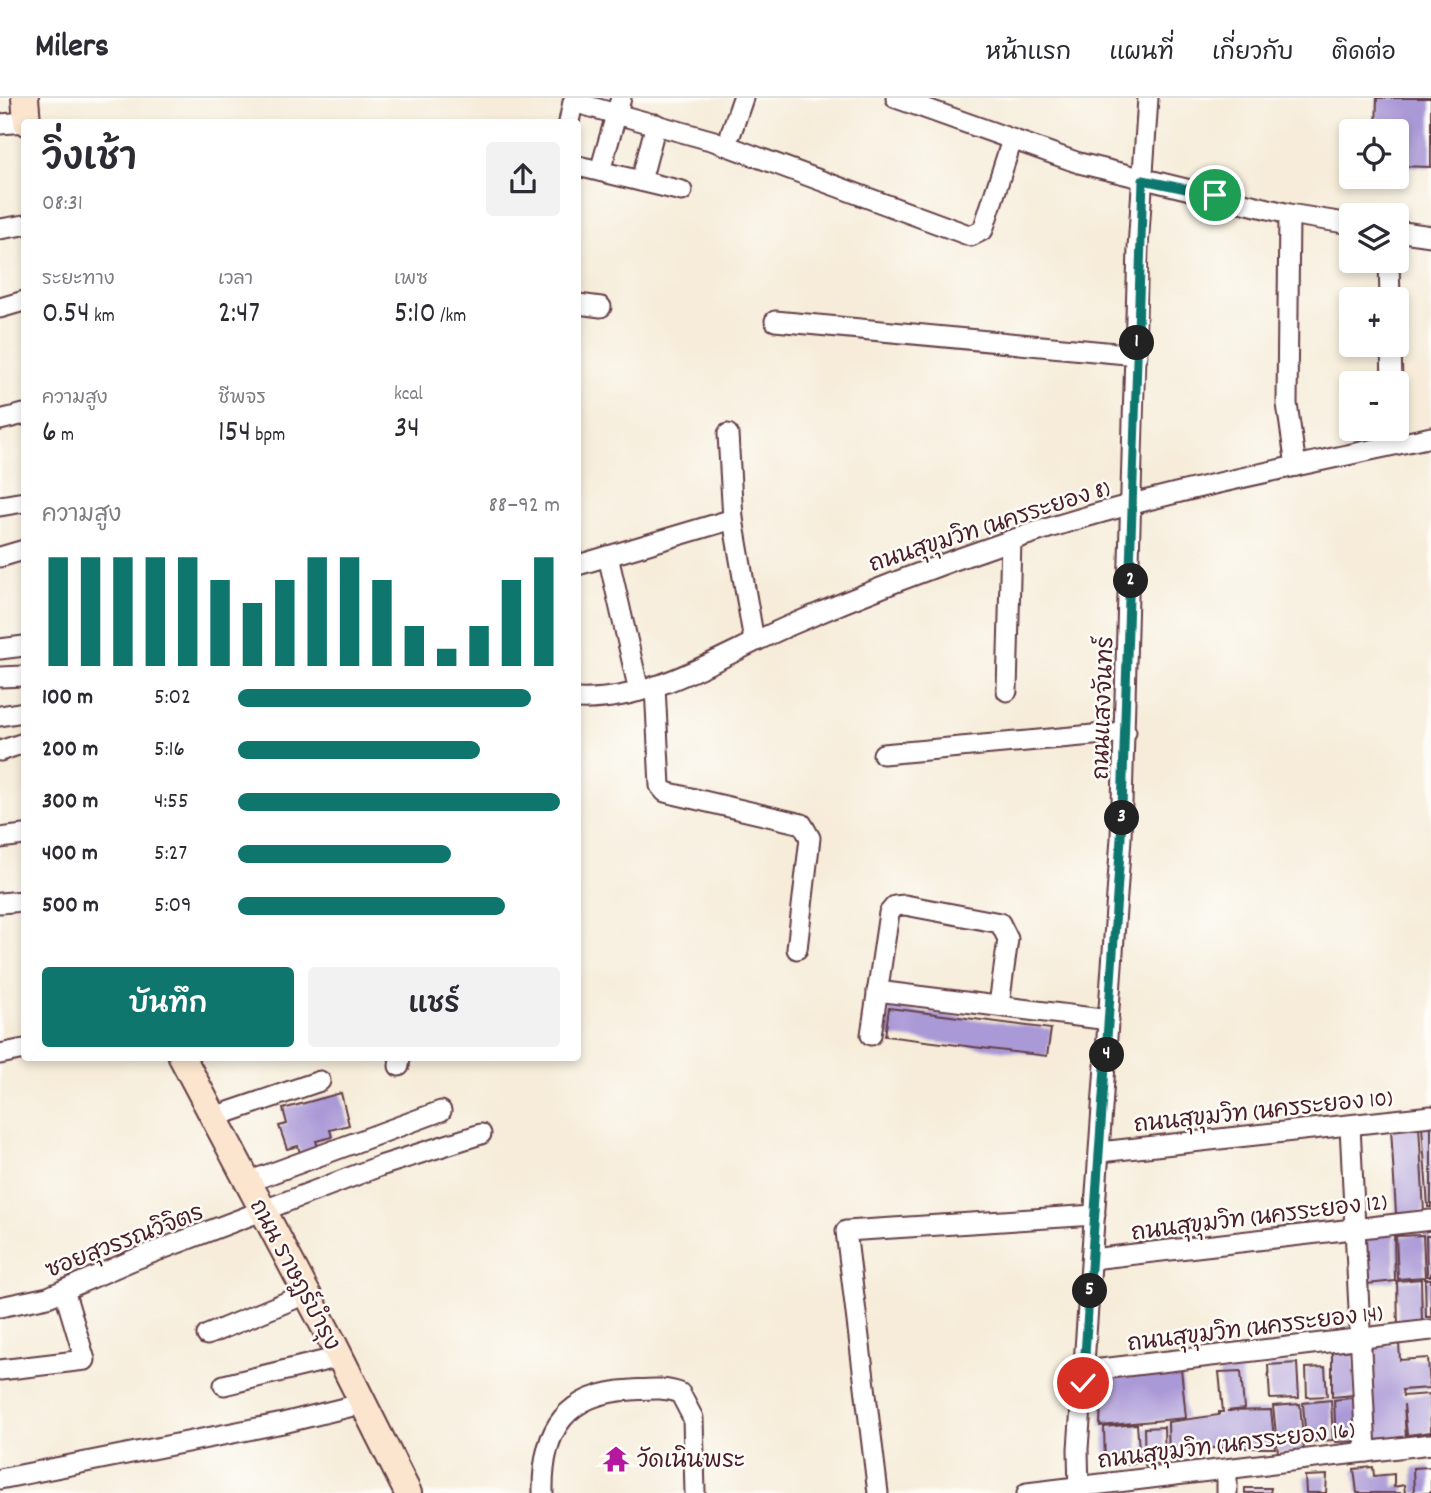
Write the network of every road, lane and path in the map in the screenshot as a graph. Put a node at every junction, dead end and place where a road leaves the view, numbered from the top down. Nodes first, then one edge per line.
1 (25, 98) edge
2 (743, 98) edge
3 (896, 98) edge
4 (1148, 98) edge
5 (618, 106) edge
6 (27, 119) edge
7 (570, 119) edge
8 (21, 122) edge
9 (0, 124) edge
10 (656, 124) junction
11 (731, 133) dead end
12 (1012, 140) junction
13 (581, 167) edge
14 (600, 172) junction
15 (1143, 180) junction
16 (641, 181) junction
17 (682, 191) dead end
18 (1289, 214) junction
19 (1339, 222) edge
20 (21, 226) edge
21 (0, 229) edge
22 (1409, 233) edge
23 (1431, 236) edge
24 (21, 302) edge
25 (581, 304) edge
26 (601, 307) dead end
27 (0, 308) edge
28 (775, 321) dead end
29 (1137, 355) junction
30 (21, 415) edge
31 (0, 420) edge
32 (729, 434) dead end
33 (1409, 437) edge
34 (1431, 437) edge
35 (1380, 441) edge
36 (1296, 466) junction
37 (21, 502) edge
38 (1133, 503) junction
39 (0, 506) edge
40 (733, 520) junction
41 (1012, 540) junction
42 (21, 551) edge
43 (0, 556) edge
44 (608, 556) junction
45 (581, 564) edge
46 (754, 641) junction
47 (21, 646) edge
48 (0, 649) edge
49 (21, 676) edge
50 (0, 677) edge
51 (647, 688) junction
52 (1007, 691) dead end
53 (581, 699) edge
54 (21, 712) edge
55 (0, 716) edge
56 (1126, 732) junction
57 (21, 744) edge
58 (0, 751) edge
59 (883, 754) dead end
60 (21, 835) edge
61 (0, 838) edge
62 (21, 901) edge
63 (0, 903) edge
64 (797, 948) dead end
65 (877, 991) junction
66 (999, 1006) junction
67 (1109, 1020) junction
68 (871, 1035) dead end
69 (21, 1050) edge
70 (0, 1054) edge
71 (184, 1061) edge
72 (320, 1081) dead end
73 (441, 1111) dead end
74 (1431, 1116) edge
75 (214, 1117) junction
76 (1350, 1126) junction
77 (481, 1134) dead end
78 (1100, 1152) junction
79 (248, 1182) junction
80 (264, 1212) junction
81 (1095, 1215) junction
82 (1431, 1220) edge
83 (1354, 1229) junction
84 (1092, 1259) junction
85 (64, 1290) junction
86 (306, 1294) junction
87 (0, 1307) edge
88 (1431, 1330) edge
89 (207, 1335) dead end
90 (1359, 1339) junction
91 (340, 1357) junction
92 (0, 1370) edge
93 (1084, 1371) junction
94 (224, 1385) dead end
95 (365, 1403) junction
96 (1431, 1444) edge
97 (1366, 1452) junction
98 (1227, 1469) junction
99 (0, 1479) edge
100 (1079, 1490) edge
101 (408, 1493) edge
102 (543, 1493) edge
103 (695, 1493) edge
104 (878, 1493) edge
105 (1027, 1493) edge
106 (1227, 1493) edge

1 - 6 street
2 - 11 street
3 - 12 street
4 - 15 street, ถนนแสงจันทร์
5 - 7 street
5 - 10 street
5 - 14 street
8 - 9 street
10 - 12 street
10 - 16 street
12 - 15 street
13 - 14 street
14 - 16 street
15 - 18 street
15 - 29 street, ถนนแสงจันทร์
16 - 17 street
18 - 19 street
18 - 36 street
20 - 21 street
22 - 23 street
24 - 27 street
25 - 26 street
28 - 29 street
29 - 38 street, ถนนแสงจันทร์
30 - 31 street
32 - 40 street
33 - 34 street, ถนนสุขุมวิท (นครระยอง 8)
35 - 36 street, ถนนสุขุมวิท (นครระยอง 8)
36 - 38 street, ถนนสุขุมวิท (นครระยอง 8)
37 - 39 street
38 - 41 street, ถนนสุขุมวิท (นครระยอง 8)
38 - 56 street, ถนนแสงจันทร์
40 - 44 street
40 - 46 street
41 - 46 street, ถนนสุขุมวิท (นครระยอง 8)
41 - 52 street
42 - 43 street
44 - 45 street
44 - 51 street
46 - 51 street, ถนนสุขุมวิท (นครระยอง 8)
47 - 48 street
49 - 50 street
51 - 53 street, ถนนสุขุมวิท (นครระยอง 8)
51 - 64 street
54 - 55 street
56 - 59 street
56 - 67 street, ถนนแสงจันทร์
57 - 58 street
60 - 61 street
62 - 63 street
65 - 66 street
65 - 66 street
65 - 68 street
66 - 67 street
67 - 78 street, ถนนแสงจันทร์
69 - 70 street
71 - 75 street, ถนน ราษฎร์บำรุง
72 - 75 street
73 - 79 street
74 - 76 street, ถนนสุขุมวิท (นครระยอง 10)
75 - 79 street, ถนน ราษฎร์บำรุง
76 - 78 street, ถนนสุขุมวิท (นครระยอง 10)
76 - 83 street
77 - 80 street, ซอยสุวรรณวิจิตร
78 - 81 street, ถนนแสงจันทร์
79 - 80 street, ถนน ราษฎร์บำรุง
80 - 85 street, ซอยสุวรรณวิจิตร
80 - 86 street, ถนน ราษฎร์บำรุง
81 - 84 street, ถนนแสงจันทร์
81 - 104 street
82 - 83 street, ถนนสุขุมวิท (นครระยอง 12)
83 - 84 street, ถนนสุขุมวิท (นครระยอง 12)
83 - 90 street
84 - 93 street, ถนนแสงจันทร์
85 - 87 street, ซอยสุวรรณวิจิตร
85 - 92 street
86 - 89 street
86 - 91 street, ถนน ราษฎร์บำรุง
88 - 90 street, ถนนสุขุมวิท (นครระยอง 14)
90 - 93 street, ถนนสุขุมวิท (นครระยอง 14)
90 - 97 street
91 - 94 street
91 - 95 street, ถนน ราษฎร์บำรุง
93 - 100 street, ถนนแสงจันทร์
95 - 99 street
95 - 101 street, ถนน ราษฎร์บำรุง
96 - 97 street, ถนนสุขุมวิท (นครระยอง 16)
97 - 98 street, ถนนสุขุมวิท (นครระยอง 16)
98 - 100 street, ถนนสุขุมวิท (นครระยอง 16)
98 - 106 street
100 - 105 street, ถนนสุขุมวิท (นครระยอง 16)
102 - 103 street

